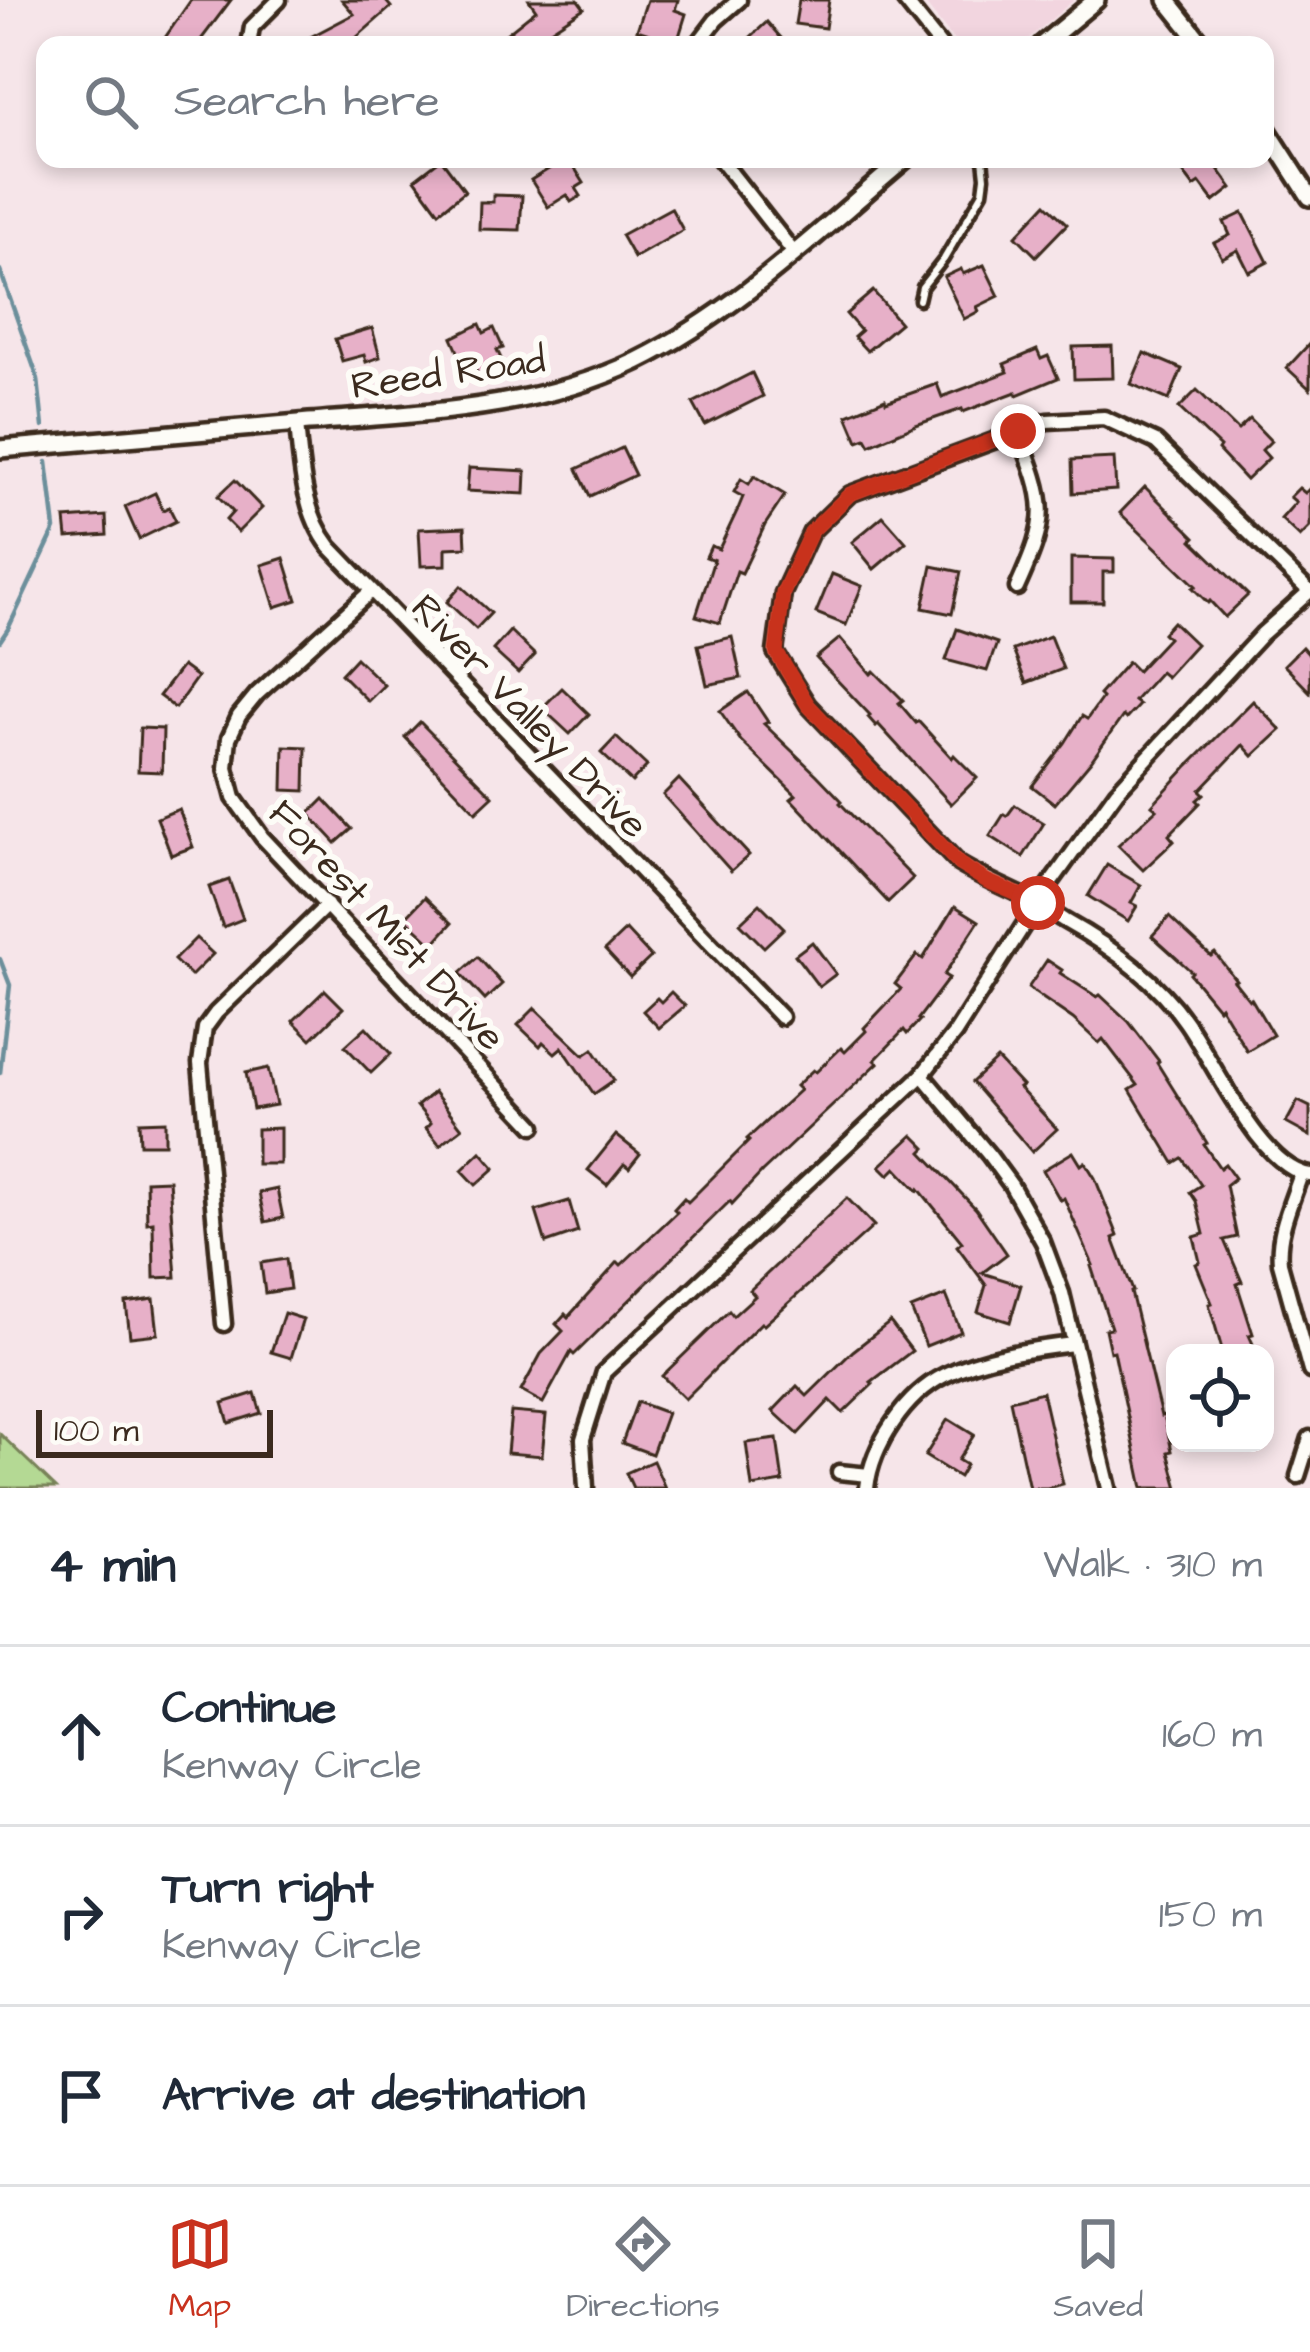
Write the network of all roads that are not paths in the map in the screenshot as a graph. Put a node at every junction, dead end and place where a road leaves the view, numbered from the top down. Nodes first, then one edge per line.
1 (279, 0) edge
2 (739, 0) edge
3 (904, 0) edge
4 (1096, 0) edge
5 (1167, 0) edge
6 (250, 36) edge
7 (704, 36) edge
8 (933, 36) edge
9 (1053, 36) edge
10 (1195, 36) edge
11 (1274, 141) edge
12 (727, 168) edge
13 (894, 168) edge
14 (984, 168) edge
15 (1310, 196) edge
16 (794, 253) junction
17 (919, 300) dead end
18 (297, 423) junction
19 (1018, 431) junction
20 (0, 449) edge
21 (1017, 588) dead end
22 (1310, 591) edge
23 (370, 592) junction
24 (1038, 903) junction
25 (327, 905) junction
26 (781, 1016) dead end
27 (922, 1075) junction
28 (534, 1126) dead end
29 (1305, 1175) edge
30 (224, 1324) dead end
31 (1073, 1344) junction
32 (1310, 1371) edge
33 (1310, 1438) edge
34 (839, 1472) dead end
35 (1298, 1476) dead end
36 (868, 1482) edge
37 (586, 1488) edge
38 (1109, 1488) edge

1 - 6 street
2 - 7 street
3 - 8 street
4 - 9 street
5 - 10 street
11 - 15 street
12 - 16 street
13 - 16 street, Reed Road
14 - 17 lane
16 - 18 street, Reed Road
18 - 20 street, Reed Road
18 - 23 street, River Valley Drive
19 - 21 street
19 - 22 street
19 - 24 street
22 - 24 street
23 - 25 street, Forest Mist Drive
23 - 26 street, River Valley Drive
24 - 27 street
24 - 29 street
25 - 28 street, Forest Mist Drive
25 - 30 street
27 - 31 street
27 - 37 street
29 - 32 street
31 - 36 street
31 - 38 street
33 - 35 street
34 - 36 street

